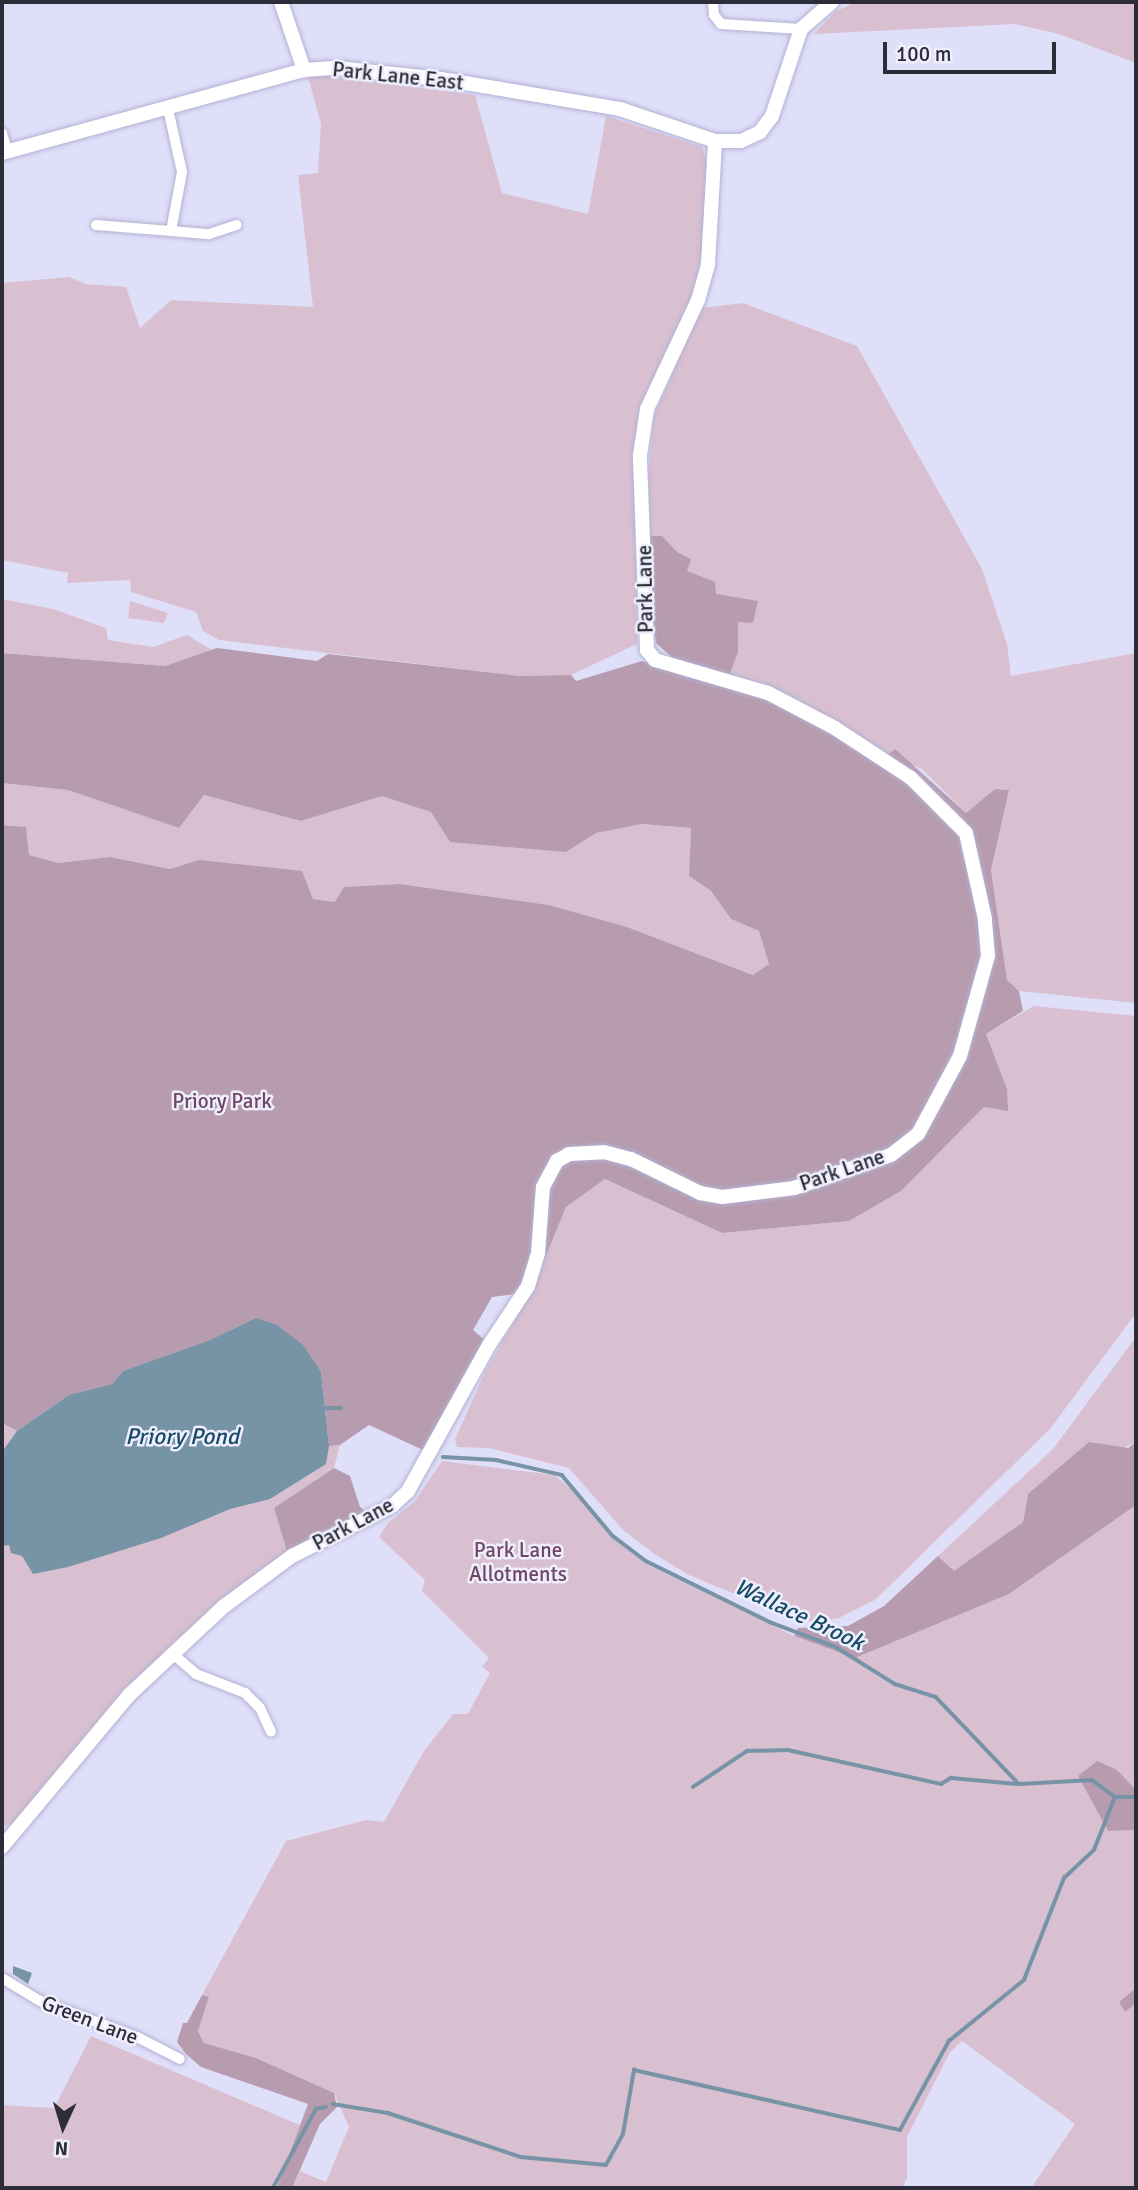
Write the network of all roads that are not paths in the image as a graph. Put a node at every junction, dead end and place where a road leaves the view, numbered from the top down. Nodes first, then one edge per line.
1 (281, 2) edge
2 (713, 2) edge
3 (832, 2) edge
4 (801, 29) junction
5 (304, 69) junction
6 (168, 109) junction
7 (2, 133) edge
8 (715, 141) junction
9 (4, 152) edge
10 (96, 225) dead end
11 (237, 225) dead end
12 (171, 231) junction
13 (172, 1653) junction
14 (271, 1732) dead end
15 (2, 1847) edge
16 (2, 1978) edge
17 (180, 2059) dead end

1 - 5 street
2 - 4 street
3 - 4 street
4 - 8 street
5 - 6 street, Park Lane East
5 - 8 street, Park Lane East
6 - 9 street, Park Lane East
6 - 12 street
7 - 9 street
8 - 13 street, Park Lane
10 - 12 street
11 - 12 street
13 - 14 street
13 - 15 street, Park Lane
16 - 17 street, Green Lane

